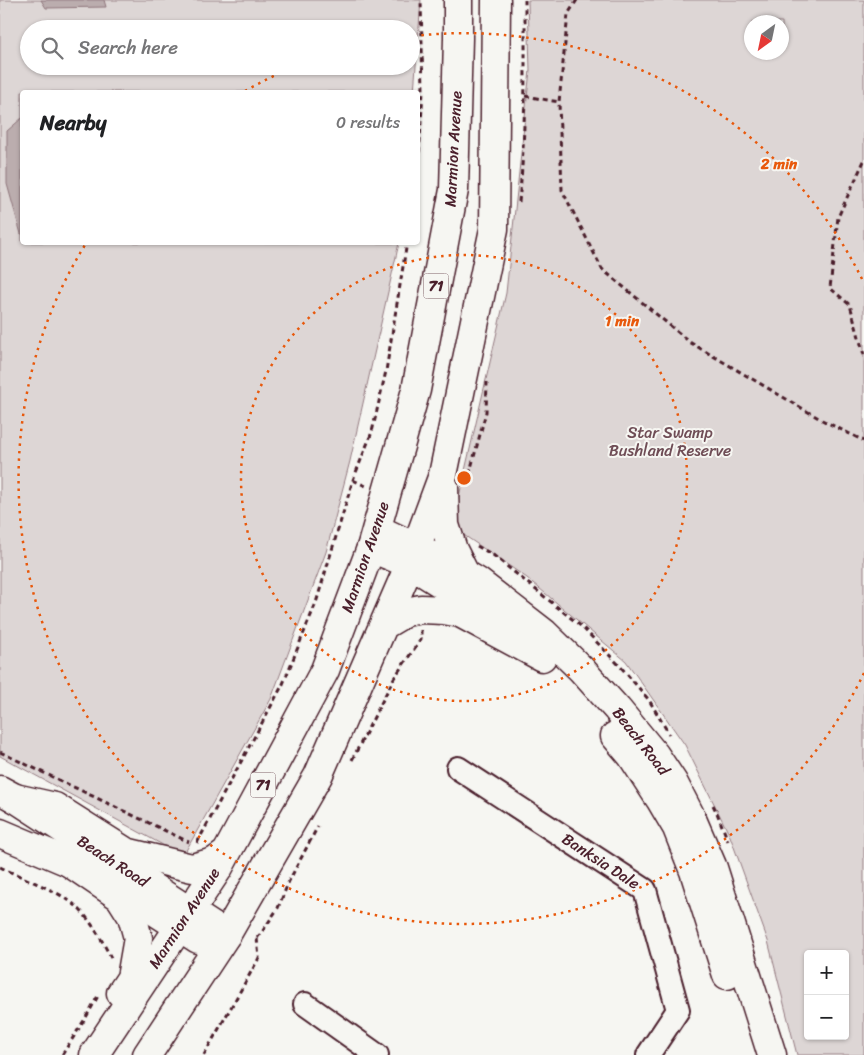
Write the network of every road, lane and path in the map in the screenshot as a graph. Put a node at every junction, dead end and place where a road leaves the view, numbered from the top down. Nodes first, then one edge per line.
1 (421, 0) edge
2 (458, 0) edge
3 (496, 0) edge
4 (576, 0) edge
5 (525, 96) dead end
6 (559, 102) junction
7 (420, 144) edge
8 (864, 161) edge
9 (407, 245) edge
10 (864, 355) edge
11 (864, 441) edge
12 (443, 475) junction
13 (374, 538) junction
14 (413, 555) junction
15 (465, 574) junction
16 (384, 625) junction
17 (542, 657) junction
18 (0, 752) edge
19 (458, 768) dead end
20 (8, 794) edge
21 (0, 833) edge
22 (225, 854) junction
23 (70, 863) junction
24 (0, 868) edge
25 (184, 919) junction
26 (262, 932) dead end
27 (257, 938) dead end
28 (220, 943) junction
29 (110, 958) dead end
30 (304, 1004) dead end
31 (80, 1055) edge
32 (94, 1055) edge
33 (147, 1055) edge
34 (377, 1055) edge
35 (648, 1055) edge
36 (753, 1055) edge
37 (772, 1055) edge

1 - 7 path
2 - 13 main road, Marmion Avenue / 71
3 - 12 main road
4 - 6 path
5 - 6 path
6 - 11 path
8 - 10 path
9 - 18 path
12 - 14 main road
12 - 15 main road
13 - 14 main road, Beach Road
13 - 22 main road, Marmion Avenue / 71
14 - 15 main road, Beach Road
14 - 16 main road
14 - 17 main road, Beach Road
15 - 37 main road, Beach Road
16 - 17 main road
16 - 28 main road
17 - 36 main road, Beach Road
19 - 35 street, Banksia Dale
20 - 22 main road
20 - 25 main road, Beach Road
21 - 23 main road, Beach Road
22 - 25 main road, Marmion Avenue / 71
23 - 25 main road, Beach Road
23 - 31 main road
24 - 29 path
25 - 28 main road, Beach Road
25 - 32 main road, Marmion Avenue / 71
26 - 27 path
28 - 33 main road
30 - 34 street

